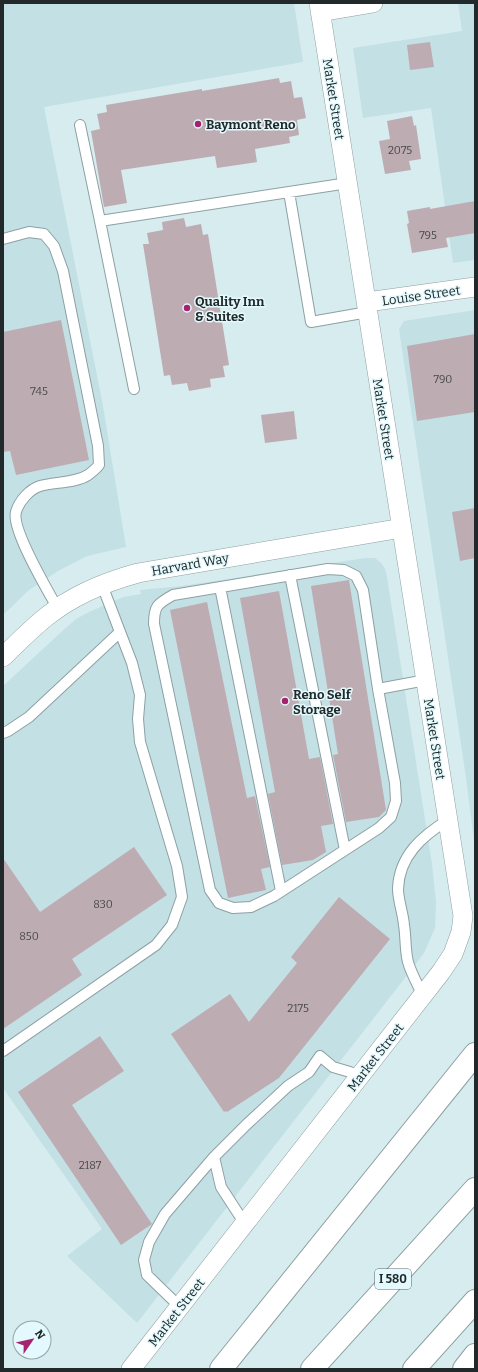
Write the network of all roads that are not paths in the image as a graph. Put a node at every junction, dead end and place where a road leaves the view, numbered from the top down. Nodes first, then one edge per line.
1 (373, 3) edge
2 (320, 7) edge
3 (80, 125) dead end
4 (348, 183) junction
5 (289, 192) junction
6 (100, 221) junction
7 (3, 239) edge
8 (475, 287) edge
9 (367, 307) junction
10 (134, 388) dead end
11 (402, 528) junction
12 (290, 575) junction
13 (102, 585) junction
14 (220, 587) junction
15 (58, 609) junction
16 (120, 632) junction
17 (3, 657) edge
18 (426, 680) junction
19 (378, 689) junction
20 (3, 733) edge
21 (448, 820) junction
22 (345, 850) junction
23 (281, 891) junction
24 (423, 996) junction
25 (3, 1051) edge
26 (475, 1054) edge
27 (360, 1077) junction
28 (214, 1158) junction
29 (475, 1189) edge
30 (245, 1224) junction
31 (475, 1301) edge
32 (180, 1307) junction
33 (475, 1355) edge
34 (131, 1369) edge
35 (221, 1369) edge
36 (312, 1369) edge
37 (414, 1369) edge
38 (464, 1369) edge

1 - 2 street
2 - 4 street, Market Street
3 - 6 lane
4 - 5 lane
4 - 9 street, Market Street
5 - 6 lane
5 - 9 lane
6 - 10 lane
7 - 15 lane
8 - 9 street, Louise Street
9 - 11 street, Market Street
11 - 13 street, Harvard Way
11 - 18 street, Market Street
12 - 14 lane
12 - 19 lane
12 - 22 lane
13 - 15 street, Harvard Way
13 - 16 lane
14 - 23 lane
14 - 23 lane
15 - 17 street, Harvard Way
16 - 20 lane
16 - 25 lane
18 - 19 lane
18 - 21 street, Market Street
19 - 22 lane
21 - 24 street, Market Street
21 - 24 lane
22 - 23 lane
24 - 27 street, Market Street
26 - 35 highway
27 - 28 lane
27 - 30 street, Market Street
28 - 30 lane
28 - 32 lane
29 - 36 highway, I 580
30 - 32 street, Market Street
31 - 37 highway
32 - 34 street, Market Street
33 - 38 highway

